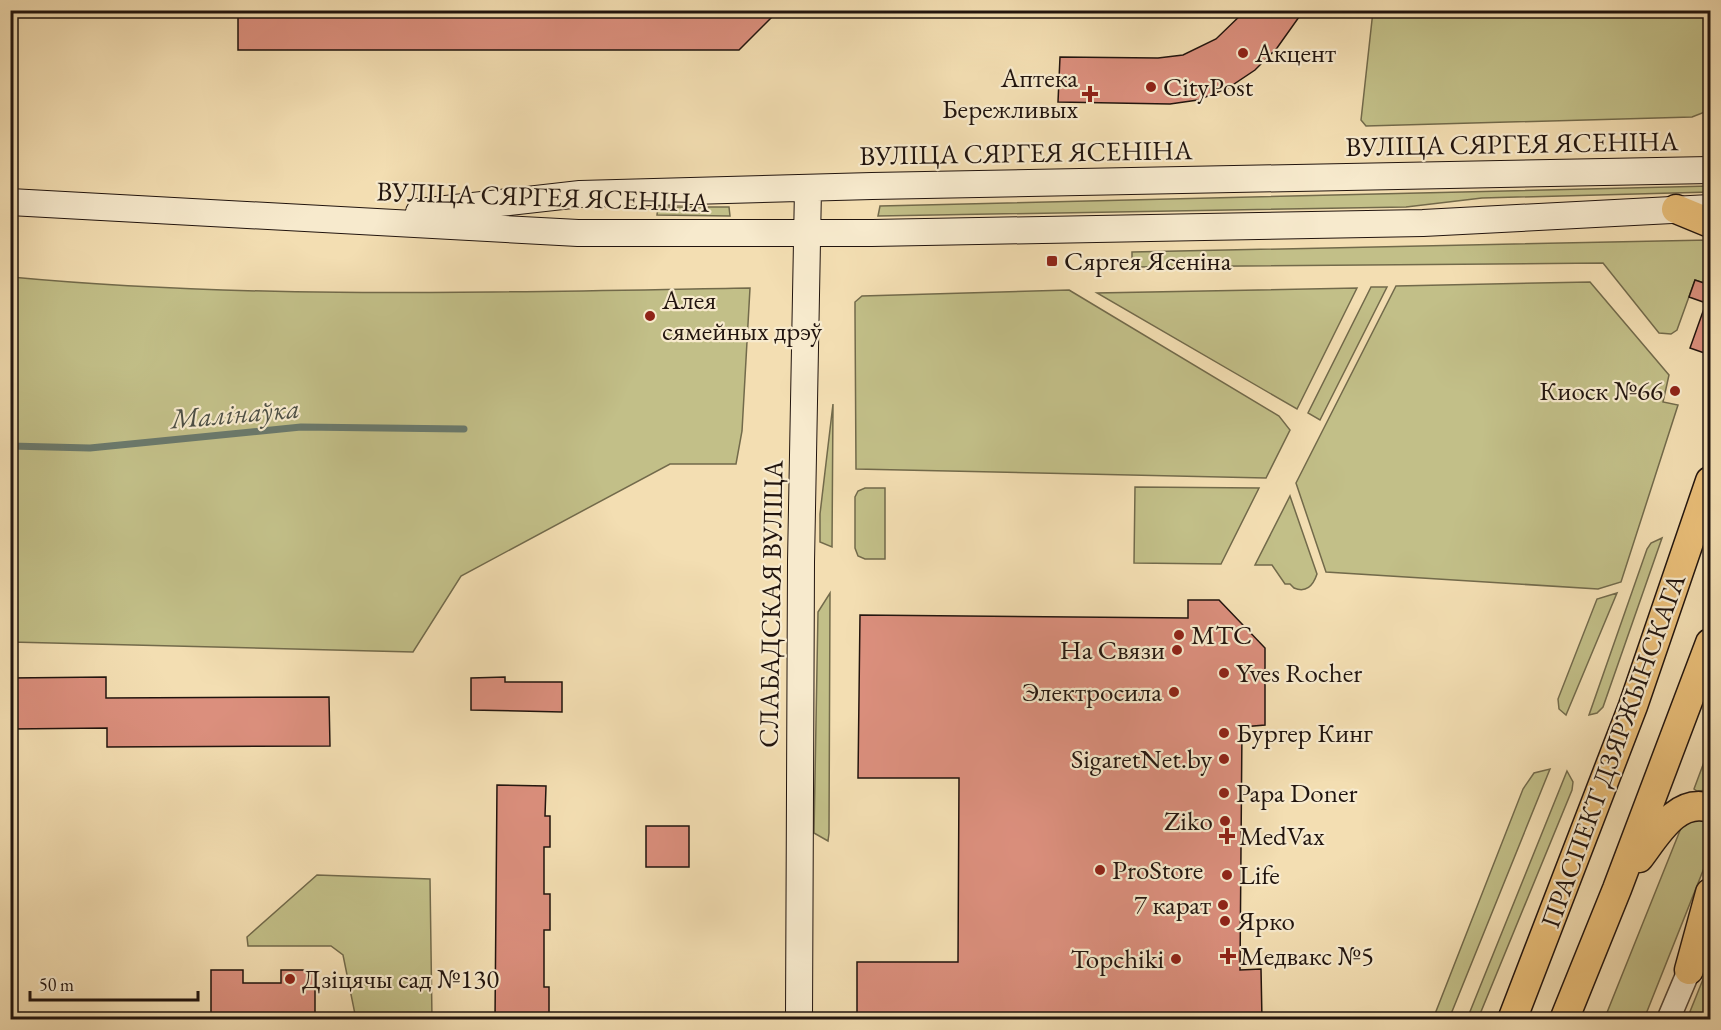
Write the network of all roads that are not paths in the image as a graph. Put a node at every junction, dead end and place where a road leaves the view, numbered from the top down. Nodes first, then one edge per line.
1 (1710, 170) edge
2 (808, 188) junction
3 (10, 202) edge
4 (1710, 208) edge
5 (1676, 209) junction
6 (345, 220) junction
7 (1710, 223) edge
8 (807, 232) junction
9 (1710, 481) edge
10 (1710, 644) edge
11 (1710, 808) edge
12 (1617, 889) junction
13 (1710, 893) edge
14 (1710, 926) edge
15 (1689, 970) junction
16 (799, 1020) edge
17 (1512, 1020) edge
18 (1564, 1020) edge
19 (1668, 1020) edge

1 - 2 main road, ВУЛІЦА СЯРГЕЯ ЯСЕНІНА
2 - 6 main road, ВУЛІЦА СЯРГЕЯ ЯСЕНІНА
2 - 8 main road, СЛАБАДСКАЯ ВУЛІЦА
3 - 6 main road, ВУЛІЦА СЯРГЕЯ ЯСЕНІНА
4 - 5 main road, ВУЛІЦА СЯРГЕЯ ЯСЕНІНА
5 - 7 main road
5 - 8 main road, ВУЛІЦА СЯРГЕЯ ЯСЕНІНА
6 - 8 main road, ВУЛІЦА СЯРГЕЯ ЯСЕНІНА
8 - 16 main road, СЛАБАДСКАЯ ВУЛІЦА
9 - 17 main road, ПРАСПЕКТ ДЗЯРЖЫНСКАГА
10 - 12 main road, ПРАСПЕКТ ДЗЯРЖЫНСКАГА
11 - 12 main road
12 - 18 main road, ПРАСПЕКТ ДЗЯРЖЫНСКАГА
13 - 15 main road
14 - 15 street
15 - 19 street

